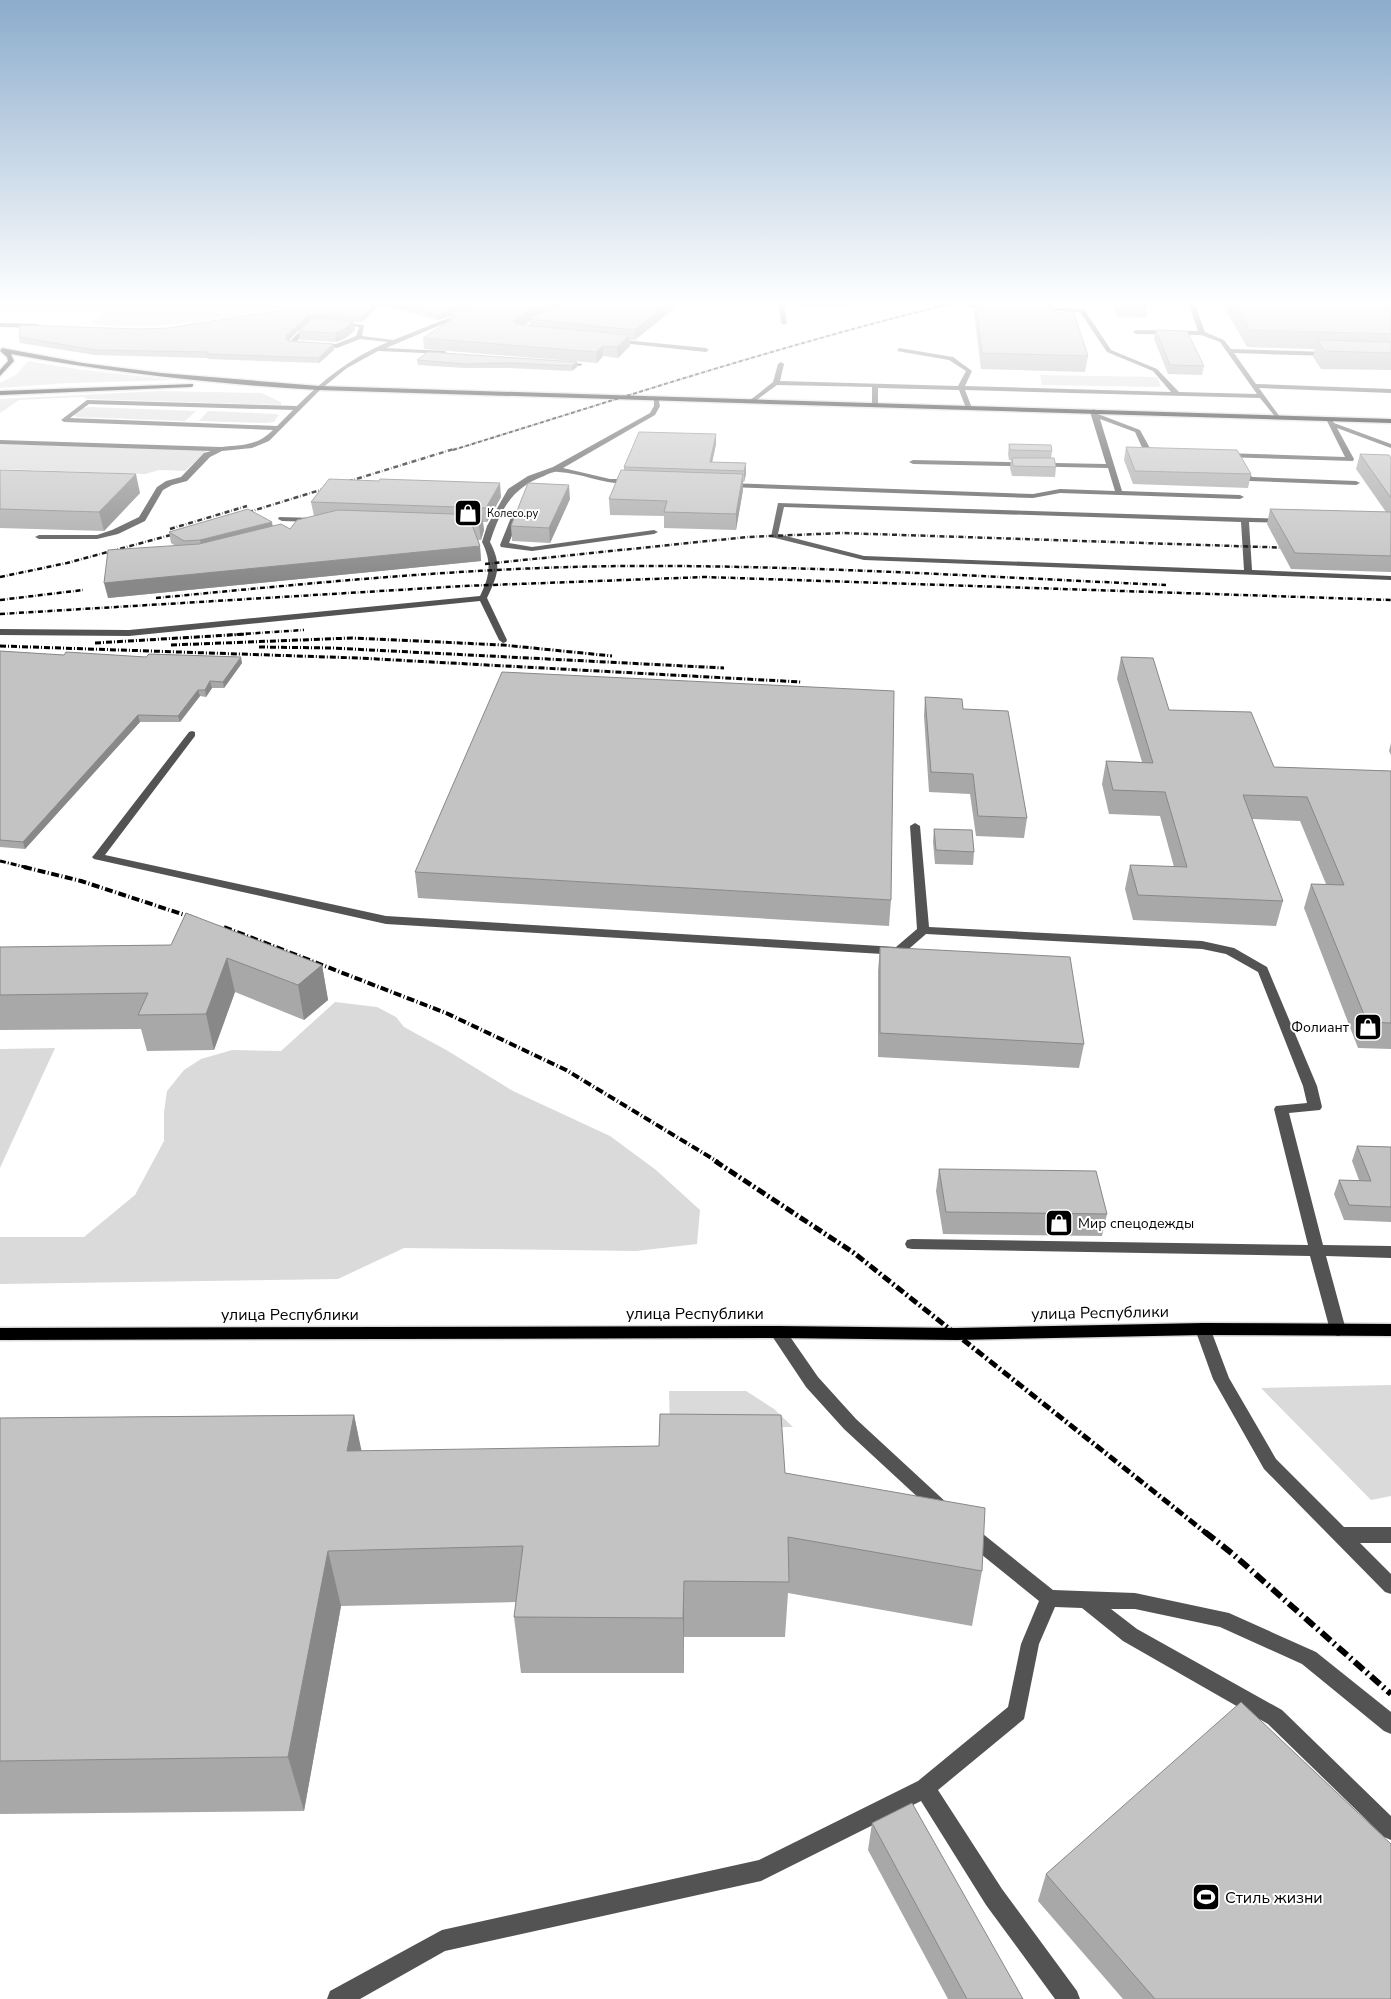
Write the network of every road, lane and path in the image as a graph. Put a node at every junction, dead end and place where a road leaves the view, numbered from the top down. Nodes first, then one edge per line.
1 (312, 395) edge
2 (565, 395) edge
3 (759, 395) edge
4 (875, 395) edge
5 (965, 395) edge
6 (1232, 395) edge
7 (1262, 396) joint
8 (656, 398) junction
9 (752, 401) junction
10 (875, 404) junction
11 (299, 408) junction
12 (969, 408) junction
13 (1094, 413) junction
14 (1277, 417) junction
15 (1331, 421) junction
16 (1391, 421) edge
17 (279, 428) junction
18 (0, 442) edge
19 (1391, 446) edge
20 (221, 449) junction
21 (1167, 453) edge
22 (1215, 454) edge
23 (1234, 455) junction
24 (913, 462) dead end
25 (1111, 466) junction
26 (556, 469) junction
27 (531, 478) junction
28 (640, 482) edge
29 (1356, 482) dead end
30 (718, 484) edge
31 (1119, 493) junction
32 (524, 494) edge
33 (1240, 497) dead end
34 (521, 503) edge
35 (282, 519) dead end
36 (1245, 520) junction
37 (1294, 522) edge
38 (312, 528) edge
39 (654, 532) dead end
40 (39, 537) dead end
41 (1248, 572) junction
42 (1391, 578) edge
43 (483, 598) junction
44 (0, 632) edge
45 (503, 640) dead end
46 (192, 734) dead end
47 (915, 826) dead end
48 (923, 930) junction
49 (912, 1244) dead end
50 (1316, 1250) junction
51 (1391, 1252) edge
52 (1203, 1329) junction
53 (1338, 1330) junction
54 (1391, 1330) edge
55 (778, 1332) junction
56 (0, 1334) edge
57 (1339, 1535) junction
58 (1391, 1535) edge
59 (1391, 1586) edge
60 (1049, 1598) junction
61 (1087, 1600) junction
62 (1391, 1724) edge
63 (925, 1788) junction
64 (1391, 1830) edge
65 (338, 1999) edge
66 (1069, 1999) edge

1 - 11 street
2 - 8 main road
3 - 9 street
4 - 10 street
5 - 12 street
6 - 7 street
7 - 14 street
8 - 9 main road
8 - 26 street
9 - 10 main road
10 - 12 main road
11 - 17 street
11 - 17 street
12 - 13 main road
13 - 14 main road
13 - 21 street
13 - 25 street
14 - 15 main road
15 - 16 main road
15 - 19 street
15 - 23 street
17 - 20 street
18 - 20 street
20 - 40 street
22 - 23 street
23 - 29 street
24 - 25 street
25 - 31 street
26 - 27 street
26 - 28 street
27 - 32 street
27 - 43 street
30 - 31 street
31 - 33 street
34 - 39 street
35 - 38 street
36 - 37 street
36 - 41 street
36 - 41 street
41 - 42 street
43 - 44 street
43 - 45 street
46 - 48 street
47 - 48 street
48 - 50 street
49 - 50 street
50 - 51 street
50 - 53 street
52 - 53 main road, улица Республики
52 - 55 main road, улица Республики
52 - 57 street
53 - 54 main road, улица Республики
55 - 56 main road, улица Республики
55 - 60 street
57 - 58 street
57 - 59 street
60 - 61 street
60 - 63 street
61 - 62 street
61 - 64 street
63 - 65 street
63 - 66 street

